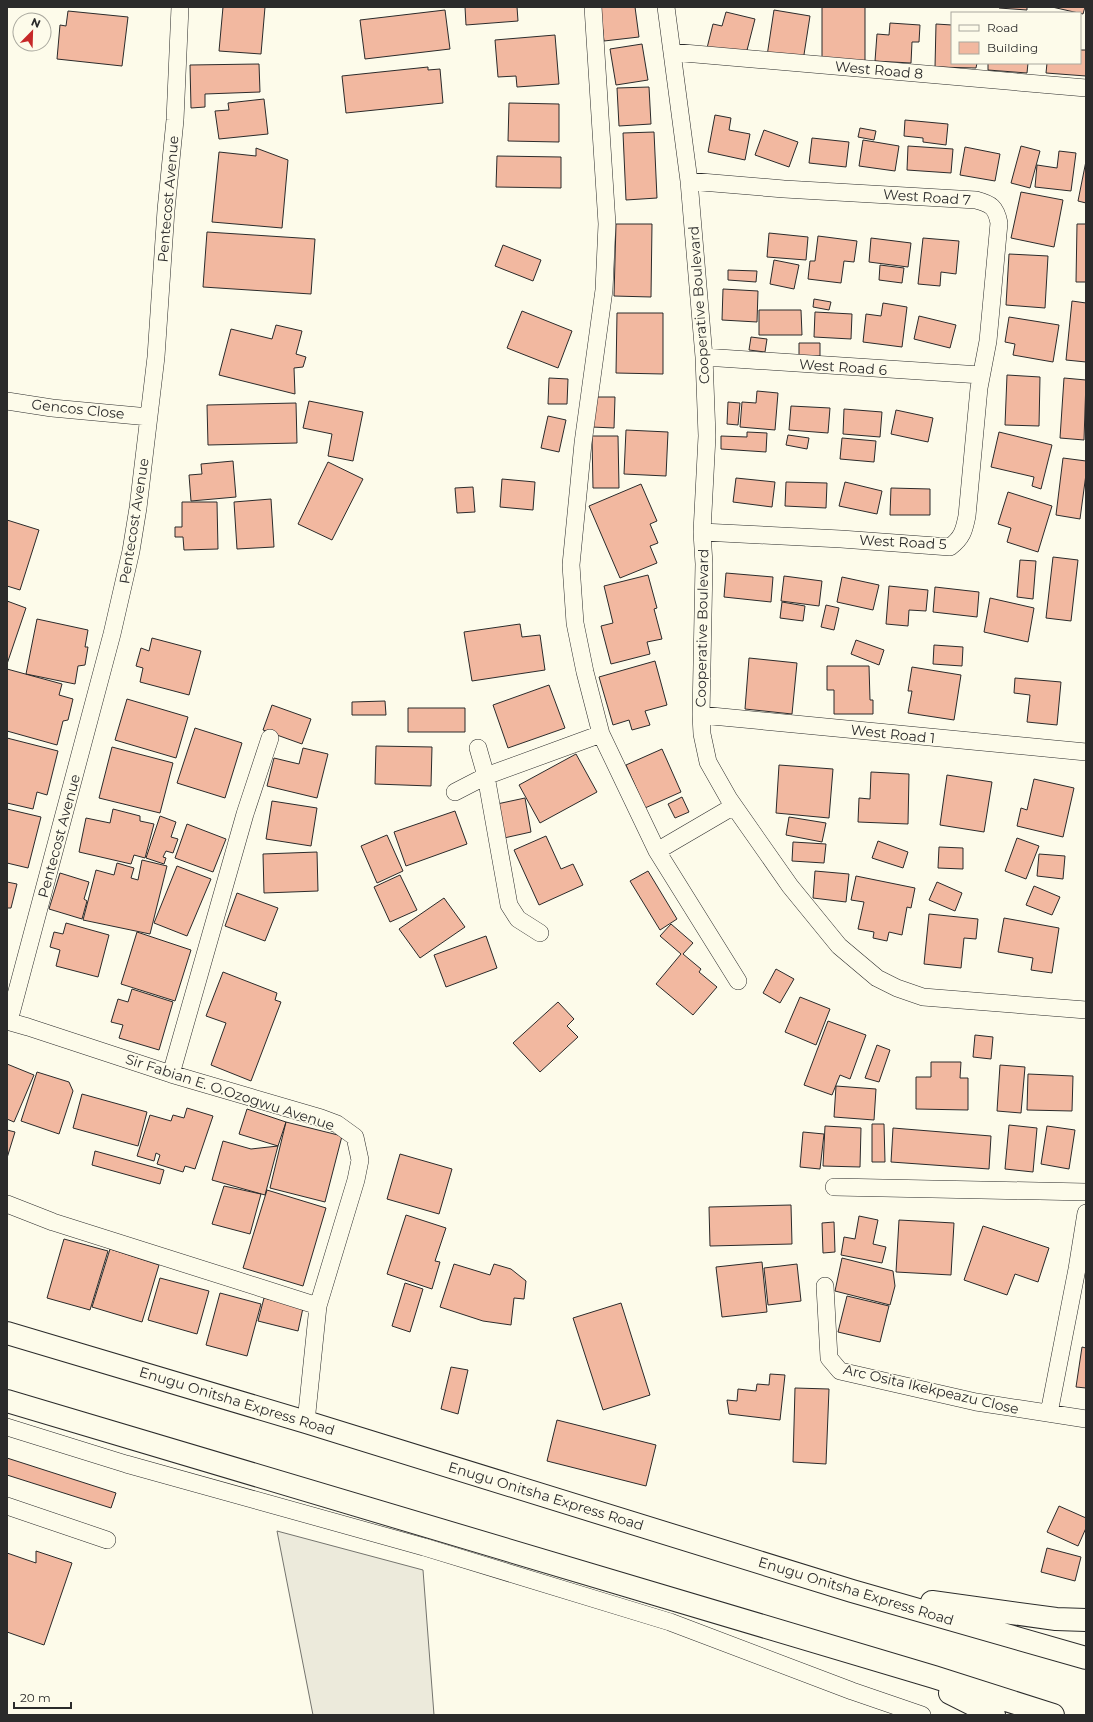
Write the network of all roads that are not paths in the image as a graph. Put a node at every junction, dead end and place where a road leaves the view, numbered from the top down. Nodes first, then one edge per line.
1 (180, 7) edge
2 (593, 7) edge
3 (666, 7) edge
4 (672, 52) junction
5 (1086, 88) edge
6 (689, 181) junction
7 (704, 357) junction
8 (981, 376) junction
9 (7, 401) edge
10 (149, 417) junction
11 (702, 532) junction
12 (701, 715) junction
13 (601, 734) junction
14 (270, 738) dead end
15 (478, 748) dead end
16 (1086, 752) edge
17 (486, 776) junction
18 (455, 792) dead end
19 (734, 806) junction
20 (657, 851) junction
21 (540, 933) dead end
22 (738, 981) dead end
23 (1086, 1010) edge
24 (8, 1021) edge
25 (171, 1074) junction
26 (834, 1187) dead end
27 (1086, 1192) edge
28 (7, 1204) edge
29 (1086, 1213) edge
30 (825, 1286) dead end
31 (318, 1306) junction
32 (7, 1333) edge
33 (7, 1401) edge
34 (1049, 1413) junction
35 (1086, 1419) edge
36 (306, 1422) junction
37 (7, 1427) edge
38 (7, 1506) edge
39 (107, 1540) dead end
40 (852, 1591) junction
41 (1086, 1620) edge
42 (1086, 1658) edge
43 (934, 1677) junction
44 (922, 1715) edge
45 (994, 1715) edge
46 (1053, 1715) edge

1 - 10 street, Pentecost Avenue
2 - 13 street
3 - 4 street, Cooperative Boulevard
4 - 5 street, West Road 8
4 - 6 street, Cooperative Boulevard
6 - 7 street, Cooperative Boulevard
6 - 8 street, West Road 7
7 - 8 street, West Road 6
7 - 11 street, Cooperative Boulevard
8 - 11 street, West Road 5
9 - 10 street, Gencos Close
10 - 24 street, Pentecost Avenue
11 - 12 street, Cooperative Boulevard
12 - 16 street, West Road 1
12 - 19 street, Cooperative Boulevard
13 - 17 street
13 - 20 street
14 - 25 street
15 - 17 street
17 - 18 street
17 - 21 street
19 - 20 street
19 - 23 street, Cooperative Boulevard
20 - 22 street
24 - 25 street, Sir Fabian E. O.Ozogwu Avenue
25 - 31 street, Sir Fabian E. O.Ozogwu Avenue
26 - 27 street
28 - 31 street
29 - 34 street
30 - 34 street, Arc Osita Ikekpeazu Close
31 - 36 street, Sir Fabian E. O.Ozogwu Avenue
32 - 36 highway, Enugu Onitsha Express Road
33 - 43 highway
34 - 35 street, Arc Osita Ikekpeazu Close
36 - 40 highway, Enugu Onitsha Express Road
37 - 44 street
38 - 39 street
40 - 41 highway
40 - 42 highway, Enugu Onitsha Express Road
43 - 45 highway
43 - 46 highway

